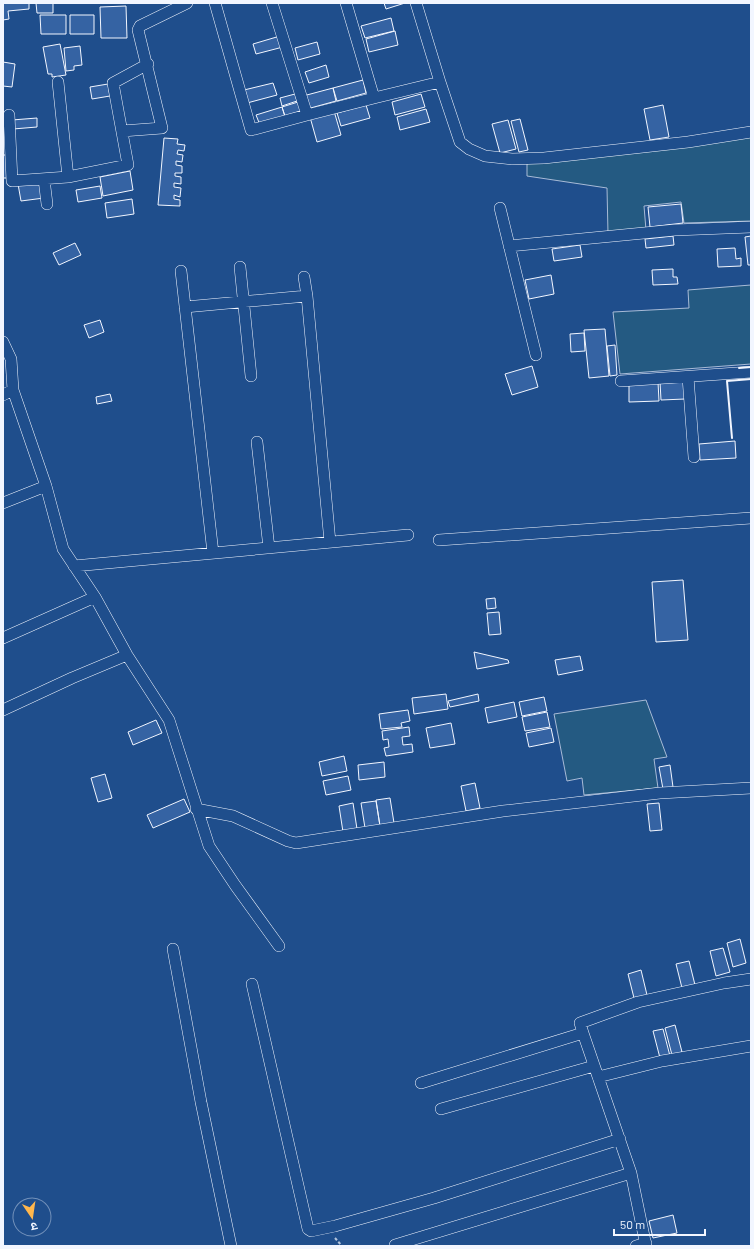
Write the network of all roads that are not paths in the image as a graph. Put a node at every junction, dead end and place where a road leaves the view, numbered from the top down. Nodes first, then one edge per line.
1 (188, 3) edge
2 (215, 3) edge
3 (272, 3) edge
4 (346, 3) edge
5 (416, 3) edge
6 (148, 64) junction
7 (58, 82) dead end
8 (440, 82) junction
9 (374, 98) junction
10 (9, 115) dead end
11 (307, 115) junction
12 (122, 131) junction
13 (751, 132) edge
14 (68, 177) junction
15 (44, 179) junction
16 (47, 204) dead end
17 (500, 208) dead end
18 (751, 226) edge
19 (509, 246) junction
20 (240, 267) dead end
21 (181, 271) dead end
22 (304, 277) dead end
23 (306, 296) junction
24 (244, 302) junction
25 (185, 307) junction
26 (3, 342) edge
27 (536, 355) dead end
28 (751, 372) edge
29 (251, 376) dead end
30 (688, 377) junction
31 (621, 381) dead end
32 (13, 390) junction
33 (3, 395) edge
34 (257, 442) dead end
35 (694, 457) dead end
36 (46, 486) junction
37 (3, 503) edge
38 (751, 518) edge
39 (408, 535) dead end
40 (439, 540) dead end
41 (330, 542) junction
42 (269, 548) junction
43 (213, 553) junction
44 (74, 566) junction
45 (95, 597) junction
46 (3, 638) edge
47 (127, 655) junction
48 (3, 710) edge
49 (751, 788) edge
50 (196, 809) junction
51 (279, 946) dead end
52 (173, 949) dead end
53 (751, 979) edge
54 (252, 984) dead end
55 (583, 1033) junction
56 (751, 1046) edge
57 (594, 1066) junction
58 (598, 1077) junction
59 (421, 1083) dead end
60 (441, 1109) dead end
61 (620, 1139) junction
62 (631, 1173) junction
63 (395, 1245) edge
64 (643, 1245) edge
65 (231, 1246) edge

1 - 6 street
2 - 11 street
3 - 11 street
4 - 9 street
5 - 8 street
6 - 12 street
6 - 12 street
7 - 14 street
8 - 9 street
8 - 13 street
9 - 11 street
10 - 15 street
12 - 14 street
14 - 15 street
15 - 16 street
17 - 19 street
18 - 19 street
19 - 27 street
20 - 24 street
21 - 25 street
22 - 23 street
23 - 24 street
23 - 41 street
24 - 25 street
24 - 29 street
25 - 43 street
26 - 32 street
28 - 30 street
30 - 31 street
30 - 35 street
32 - 33 street
32 - 36 street
34 - 42 street
36 - 37 street
36 - 44 street
38 - 40 street
39 - 41 street
41 - 42 street
42 - 43 street
43 - 44 street
44 - 45 street
45 - 46 street
45 - 47 street
47 - 48 street
47 - 50 street
49 - 50 street
50 - 51 street
52 - 65 street
53 - 55 street
54 - 61 street
55 - 57 street
55 - 59 street
56 - 58 street
57 - 58 street
57 - 60 street
58 - 61 street
61 - 62 street
62 - 63 street
62 - 64 street

